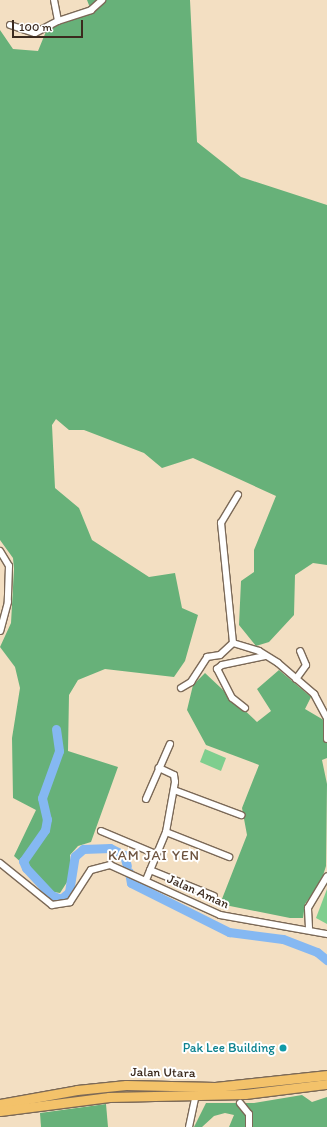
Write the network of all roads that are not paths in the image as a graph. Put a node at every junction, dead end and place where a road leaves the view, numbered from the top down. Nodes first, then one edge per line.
1 (54, 0) edge
2 (102, 0) edge
3 (58, 21) junction
4 (10, 25) dead end
5 (238, 496) dead end
6 (0, 551) edge
7 (0, 631) edge
8 (233, 643) junction
9 (300, 651) dead end
10 (265, 656) junction
11 (296, 679) junction
12 (181, 688) dead end
13 (245, 708) dead end
14 (326, 716) edge
15 (327, 739) edge
16 (170, 744) dead end
17 (160, 768) junction
18 (174, 790) junction
19 (146, 799) dead end
20 (241, 815) dead end
21 (100, 831) dead end
22 (166, 832) junction
23 (156, 854) junction
24 (229, 857) dead end
25 (0, 863) edge
26 (150, 870) junction
27 (327, 876) edge
28 (146, 880) junction
29 (214, 896) dead end
30 (309, 928) junction
31 (327, 934) edge
32 (327, 1075) edge
33 (327, 1084) edge
34 (196, 1095) junction
35 (240, 1103) dead end
36 (0, 1104) edge
37 (0, 1111) edge
38 (189, 1127) edge
39 (249, 1127) edge

1 - 3 street
2 - 3 street
3 - 4 street
5 - 8 street
6 - 7 street
8 - 10 street
8 - 12 street
9 - 11 street
10 - 11 street
10 - 13 street
11 - 14 street
14 - 15 street
16 - 17 street
17 - 18 street
17 - 19 street
18 - 20 street
18 - 22 street
21 - 23 street
22 - 23 street
22 - 24 street
23 - 26 street
25 - 28 street, Jalan Aman
26 - 28 street
26 - 29 street
27 - 30 street
28 - 30 street, Jalan Aman
30 - 31 street, Jalan Aman
32 - 36 highway, Jalan Utara
33 - 34 highway, Jalan Utara
34 - 37 highway, Jalan Utara
34 - 38 street
35 - 39 street

